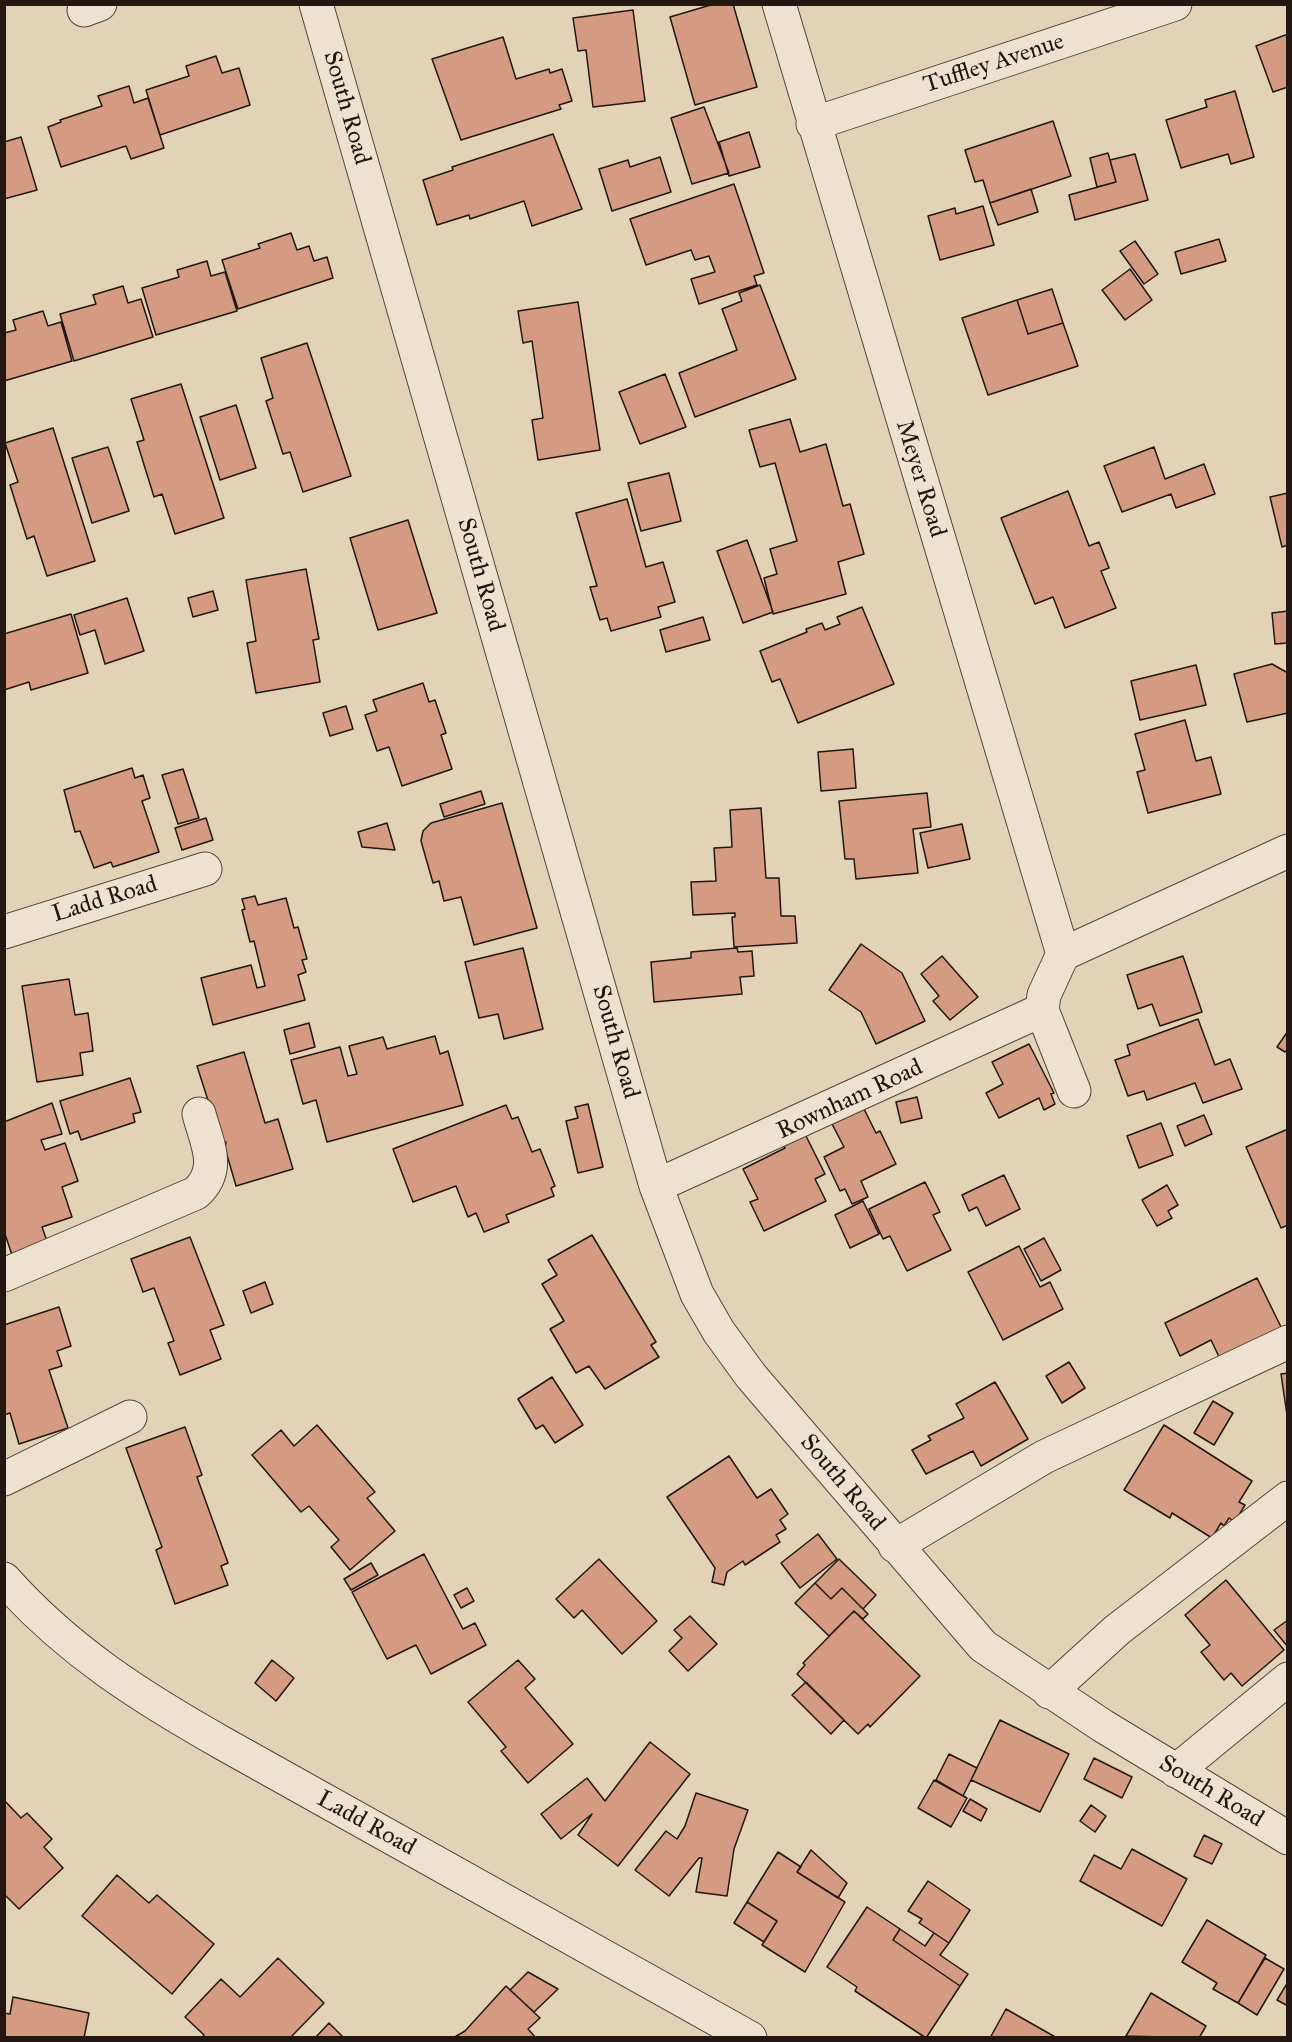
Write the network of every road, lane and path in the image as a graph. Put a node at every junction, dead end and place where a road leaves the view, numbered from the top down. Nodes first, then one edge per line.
1 (316, 4) edge
2 (779, 4) edge
3 (1175, 4) edge
4 (813, 124) junction
5 (1287, 851) edge
6 (205, 869) dead end
7 (4, 932) edge
8 (1063, 954) junction
9 (1042, 1010) junction
10 (1074, 1091) dead end
11 (199, 1114) dead end
12 (656, 1186) junction
13 (4, 1275) edge
14 (1287, 1342) edge
15 (130, 1417) dead end
16 (4, 1479) edge
17 (1287, 1498) edge
18 (895, 1546) junction
19 (4, 1579) edge
20 (1287, 1679) edge
21 (1049, 1692) junction
22 (1176, 1771) junction
23 (1287, 1838) edge
24 (750, 2037) edge

1 - 12 street, South Road
2 - 4 street, Meyer Road
3 - 4 street, Tuffley Avenue
4 - 8 street, Meyer Road
5 - 8 street
6 - 7 street, Ladd Road
8 - 9 street
9 - 10 street
9 - 12 street, Rownham Road
11 - 13 street
12 - 18 street, South Road
14 - 18 street
15 - 16 street
17 - 21 street
18 - 21 street, South Road
19 - 24 street, Ladd Road
20 - 22 street
21 - 22 street, South Road
22 - 23 street, South Road

